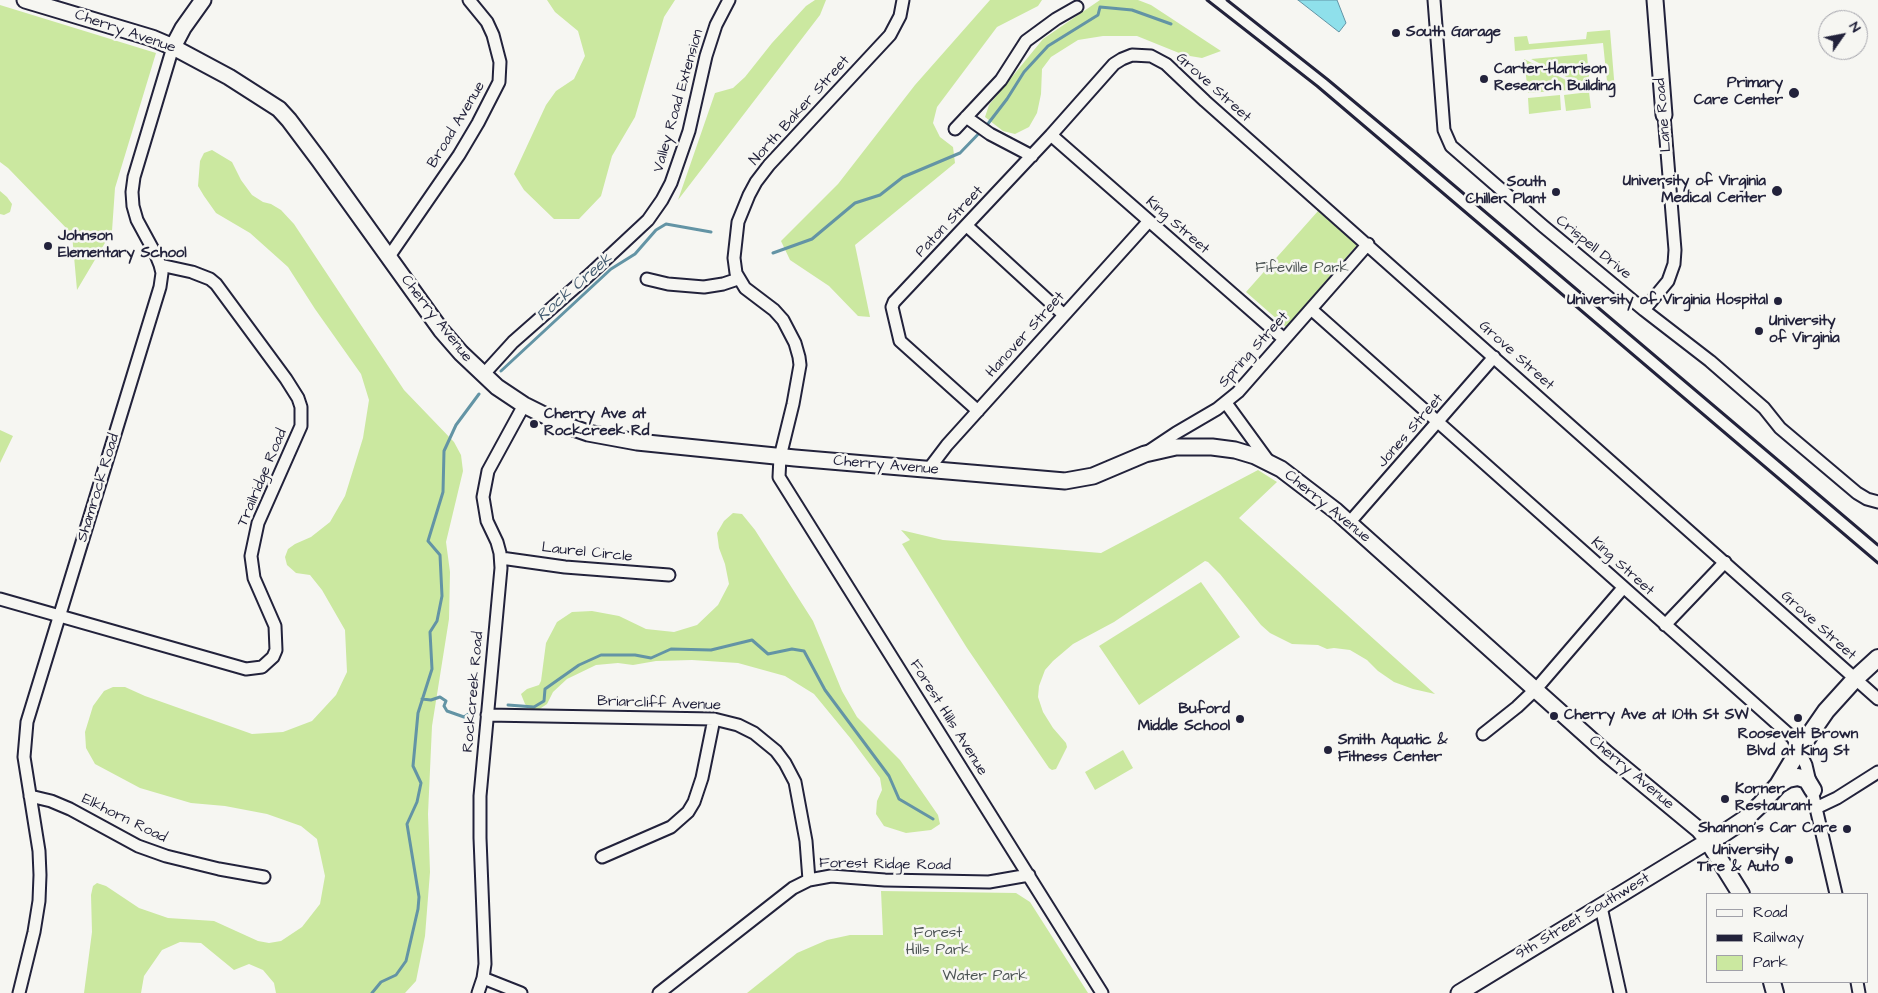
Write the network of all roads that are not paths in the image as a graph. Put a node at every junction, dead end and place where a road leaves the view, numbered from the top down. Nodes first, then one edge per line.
1 (26, 0) edge
2 (203, 0) edge
3 (469, 0) edge
4 (728, 0) edge
5 (903, 0) edge
6 (1434, 0) edge
7 (1655, 0) edge
8 (1077, 7) dead end
9 (173, 47) junction
10 (1127, 57) joint
11 (1664, 115) joint
12 (966, 117) junction
13 (955, 129) dead end
14 (1051, 135) junction
15 (1032, 156) junction
16 (1148, 221) junction
17 (967, 226) junction
18 (1368, 244) junction
19 (388, 258) junction
20 (160, 265) junction
21 (647, 279) dead end
22 (738, 279) junction
23 (1311, 310) junction
24 (1644, 310) junction
25 (1064, 315) junction
26 (1284, 339) junction
27 (1494, 357) junction
28 (483, 375) junction
29 (1226, 403) junction
30 (524, 405) junction
31 (978, 411) junction
32 (1437, 422) junction
33 (1145, 454) junction
34 (780, 457) junction
35 (1270, 463) junction
36 (928, 470) junction
37 (1878, 502) edge
38 (1349, 523) junction
39 (501, 558) junction
40 (1725, 562) junction
41 (670, 575) dead end
42 (1623, 588) junction
43 (0, 599) edge
44 (60, 616) junction
45 (1665, 626) junction
46 (1878, 658) edge
47 (1855, 679) junction
48 (1536, 689) junction
49 (1878, 699) edge
50 (487, 715) junction
51 (714, 719) junction
52 (1483, 734) dead end
53 (1799, 750) junction
54 (1878, 772) edge
55 (1778, 785) junction
56 (1813, 790) junction
57 (30, 796) junction
58 (1816, 808) junction
59 (1708, 841) junction
60 (602, 857) dead end
61 (1029, 875) junction
62 (264, 877) dead end
63 (809, 880) junction
64 (1740, 893) edge
65 (1836, 893) edge
66 (1601, 907) junction
67 (483, 978) junction
68 (1463, 992) edge
69 (19, 993) edge
70 (478, 993) edge
71 (521, 993) edge
72 (659, 993) edge
73 (1102, 993) edge
74 (1620, 993) edge

1 - 9 street, Cherry Avenue
2 - 9 street, Shamrock Road
3 - 19 street, Broad Avenue
4 - 28 street, Valley Road Extension
5 - 22 street, North Baker Street
6 - 24 street, Crispell Drive
7 - 11 street, Lane Road
8 - 12 street
9 - 19 street, Cherry Avenue
9 - 20 street, Shamrock Road
10 - 14 street, Paton Street
10 - 18 street, Grove Street
11 - 24 street, Lane Road
12 - 13 street
12 - 15 street
14 - 15 street, Paton Street
14 - 16 street, King Street
15 - 17 street, Paton Street
16 - 25 street, Hanover Street
16 - 26 street, King Street
17 - 25 street
17 - 31 street, Paton Street
18 - 23 street, Spring Street
18 - 27 street, Grove Street
19 - 28 street, Cherry Avenue
20 - 44 street, Shamrock Road
20 - 44 street, Trailridge Road
21 - 22 street
22 - 34 street, Forest Hills Avenue
23 - 26 street, Spring Street
23 - 32 street, King Street
24 - 37 street, Crispell Drive
25 - 31 street, Hanover Street
26 - 29 street, Spring Street
27 - 32 street, Jones Street
27 - 40 street, Grove Street
28 - 30 street, Cherry Avenue
29 - 33 street, Spring Street
29 - 35 street
30 - 34 street, Cherry Avenue
30 - 39 street, Rockcreek Road
31 - 36 street, Hanover Street
32 - 38 street, Jones Street
32 - 42 street, King Street
33 - 35 street, Cherry Avenue
33 - 36 street, Cherry Avenue
34 - 36 street, Cherry Avenue
34 - 61 street, Forest Hills Avenue
35 - 38 street, Cherry Avenue
38 - 48 street, Cherry Avenue
39 - 41 street, Laurel Circle
39 - 50 street, Rockcreek Road
40 - 45 street
40 - 47 street, Grove Street
42 - 45 street, King Street
42 - 48 street
43 - 44 street, Trailridge Road
44 - 57 street, Shamrock Road
45 - 53 street, King Street
46 - 47 main road
47 - 49 street, Grove Street
47 - 53 main road
48 - 52 street
48 - 59 street, Cherry Avenue
50 - 51 street, Briarcliff Avenue
50 - 67 street, Rockcreek Road
51 - 60 street
51 - 63 street, Briarcliff Avenue
53 - 55 main road
53 - 56 street, King Street
54 - 58 street
55 - 56 main road
55 - 59 main road
56 - 58 street, King Street
57 - 62 street, Elkhorn Road
57 - 69 street, Shamrock Road
58 - 65 street, King Street
59 - 64 main road, Cherry Avenue
59 - 66 street, 9th Street Southwest
61 - 63 street, Forest Ridge Road
61 - 73 street, Forest Hills Avenue
63 - 72 street, Forest Ridge Road
66 - 68 street, 9th Street Southwest
66 - 74 street
67 - 70 street, Rockcreek Road
67 - 71 street

